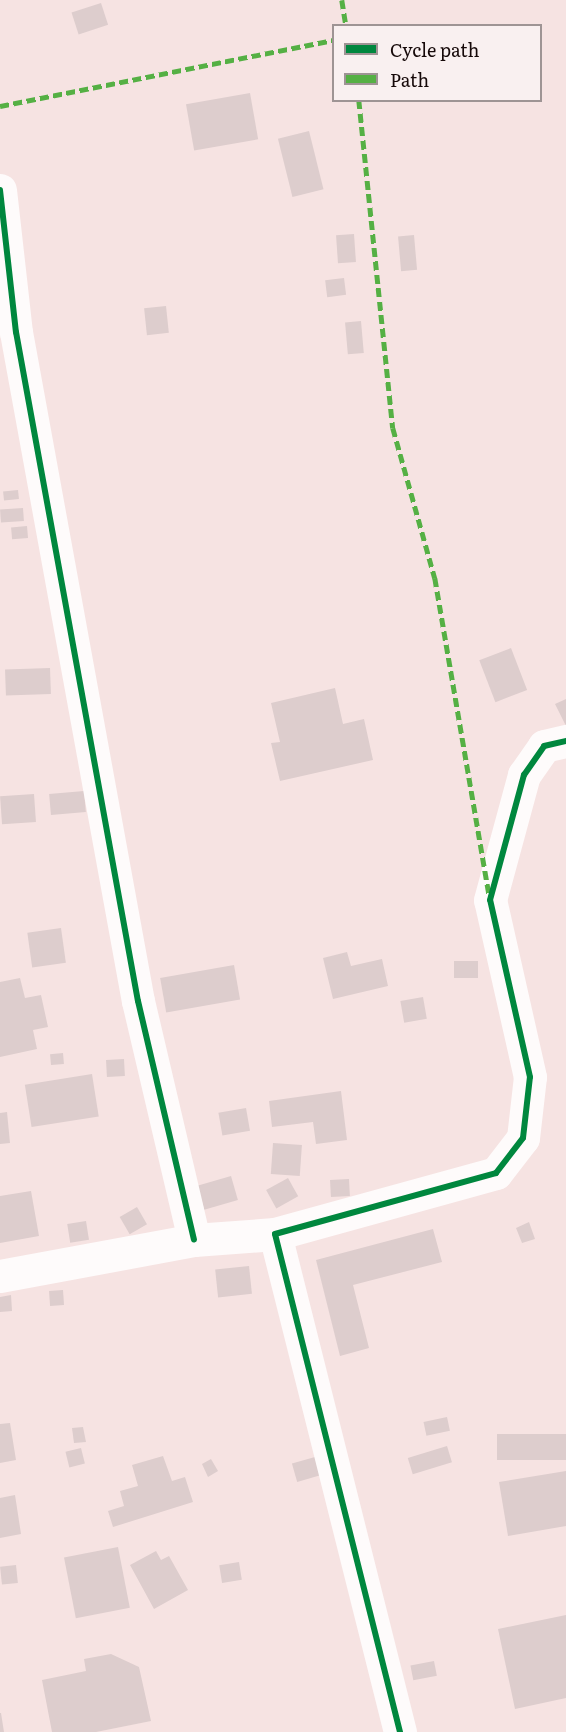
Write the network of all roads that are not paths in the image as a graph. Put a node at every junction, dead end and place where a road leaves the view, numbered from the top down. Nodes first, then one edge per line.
1 (0, 190) edge
2 (566, 741) edge
3 (275, 1234) junction
4 (194, 1240) junction
5 (0, 1276) edge
6 (400, 1732) edge

1 - 4 street
2 - 3 street
3 - 4 street
3 - 6 street
4 - 5 street

